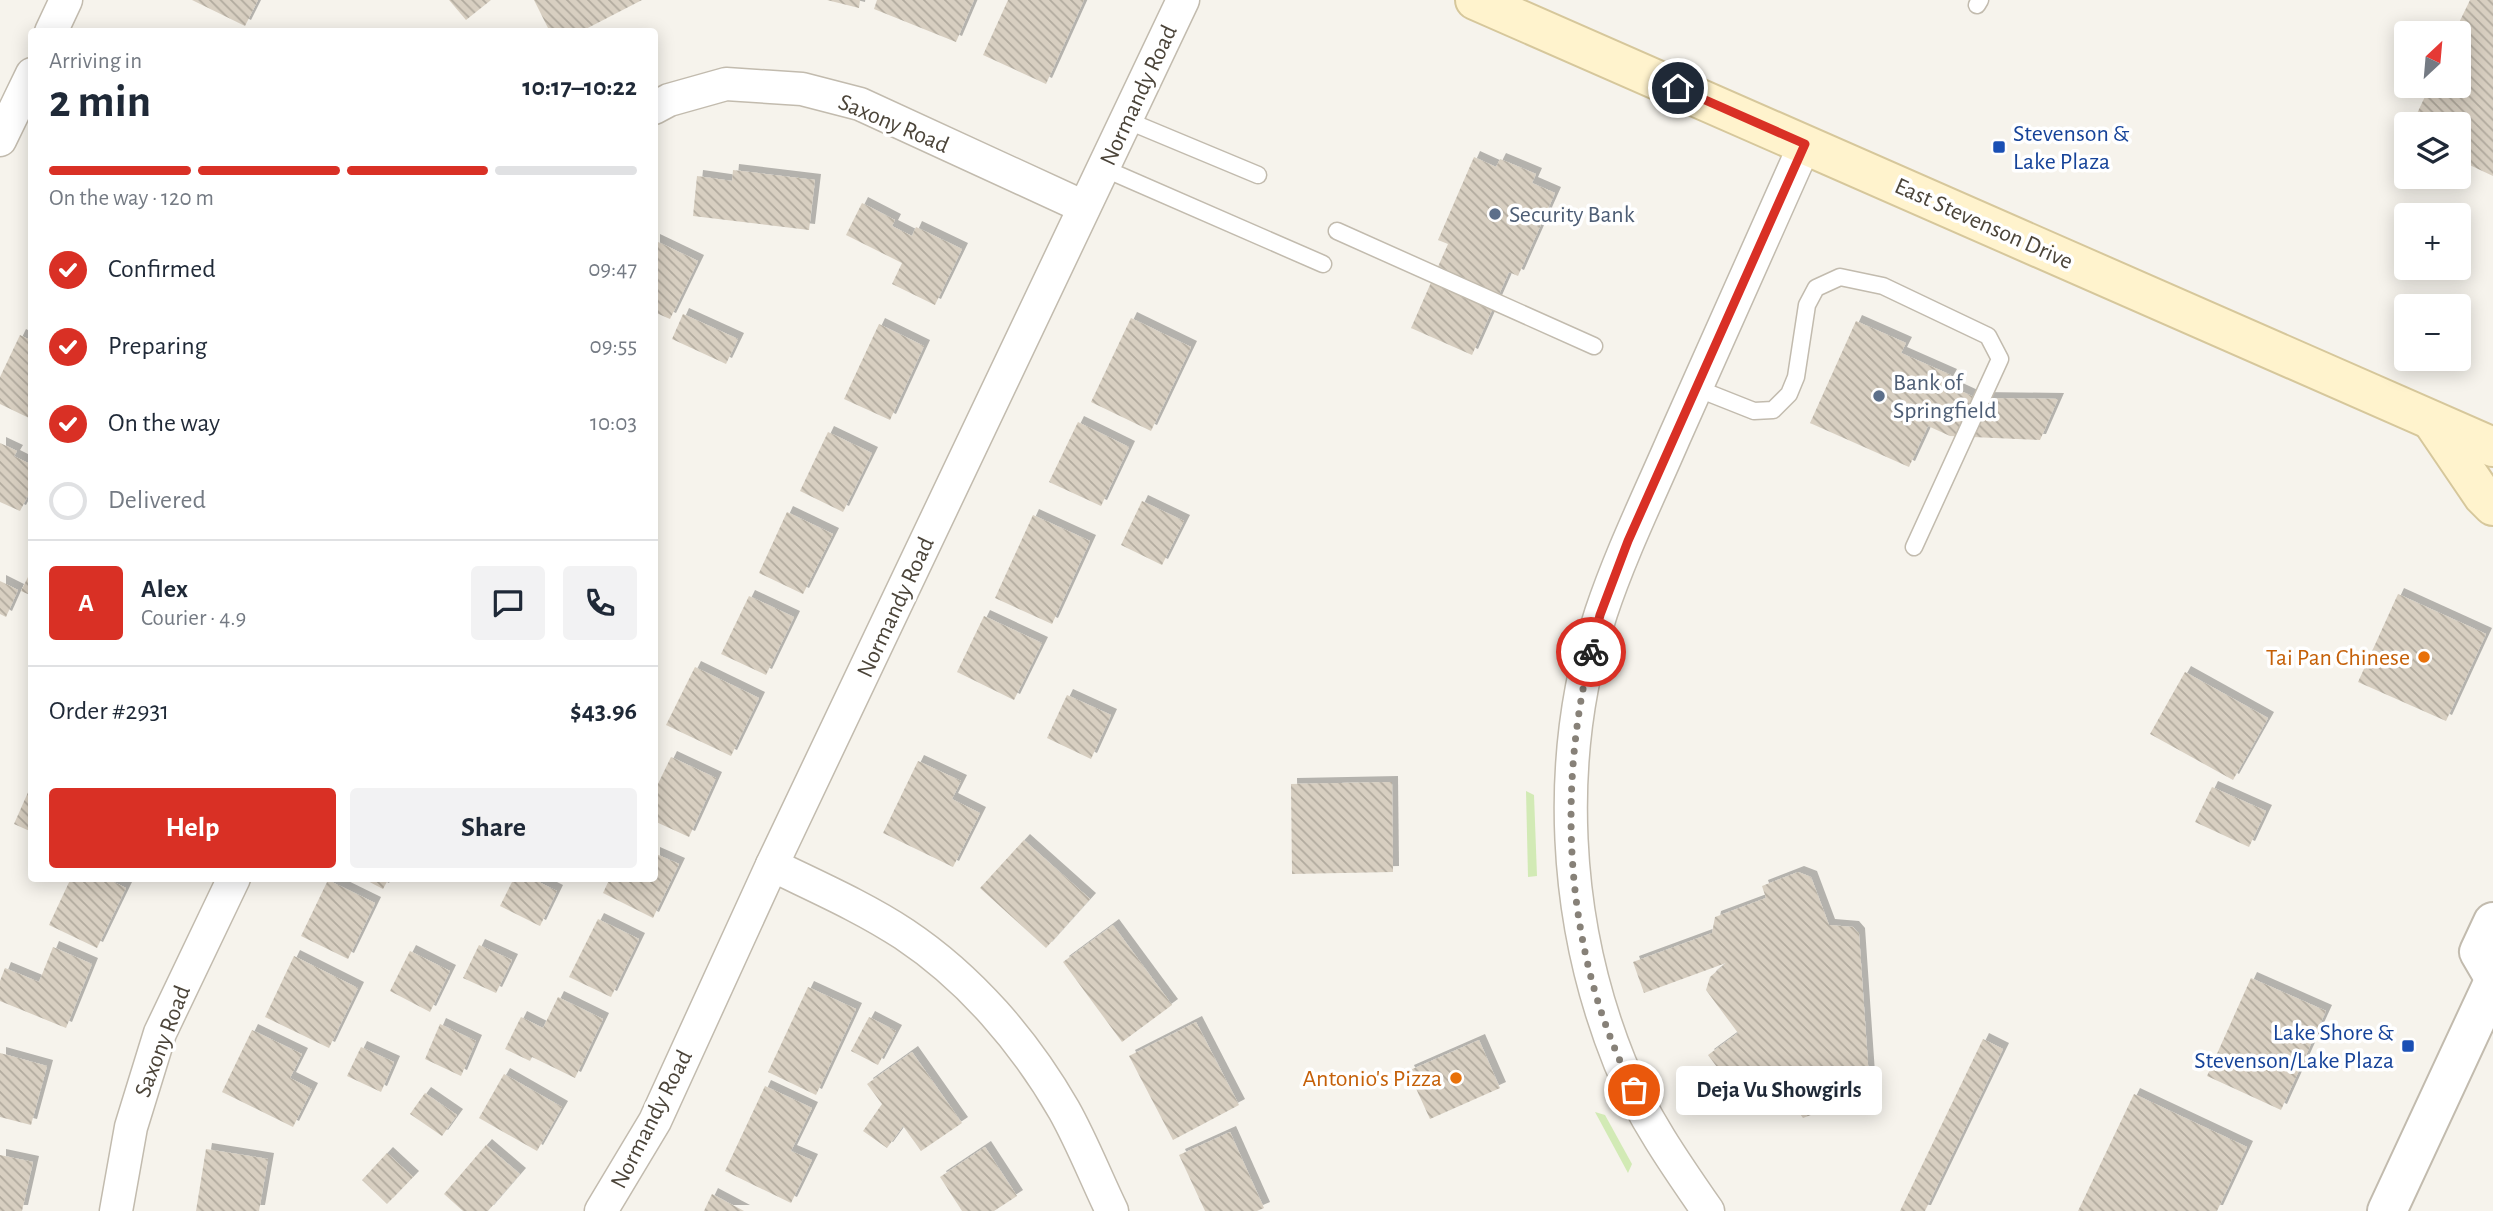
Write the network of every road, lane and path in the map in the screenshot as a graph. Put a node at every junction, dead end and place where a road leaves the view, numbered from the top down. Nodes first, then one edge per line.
1 (66, 0) edge
2 (1183, 0) edge
3 (1475, 0) edge
4 (53, 28) edge
5 (28, 82) edge
6 (658, 106) edge
7 (1126, 120) junction
8 (0, 141) edge
9 (1805, 144) junction
10 (1103, 168) junction
11 (1258, 175) dead end
12 (1084, 207) junction
13 (1337, 231) dead end
14 (1323, 264) dead end
15 (1594, 346) dead end
16 (1696, 388) junction
17 (2432, 421) junction
18 (2493, 447) edge
19 (2493, 506) edge
20 (1914, 547) dead end
21 (772, 865) junction
22 (232, 882) edge
23 (2493, 922) edge
24 (2493, 976) edge
25 (2493, 983) edge
26 (116, 1211) edge
27 (601, 1211) edge
28 (1112, 1211) edge
29 (1708, 1211) edge
30 (2387, 1211) edge

1 - 4 street
2 - 7 street, Normandy Road
3 - 9 main road, East Stevenson Drive
5 - 8 street
6 - 12 street, Saxony Road
7 - 10 street, Normandy Road
7 - 11 lane
9 - 16 street
9 - 17 main road, East Stevenson Drive
10 - 12 street, Normandy Road
10 - 14 lane
12 - 21 street, Normandy Road
13 - 15 lane
16 - 20 lane
16 - 29 street
17 - 18 main road, East Stevenson Drive
17 - 19 main road
21 - 27 street, Normandy Road
21 - 28 street
22 - 26 street, Saxony Road
23 - 24 street
25 - 30 street

